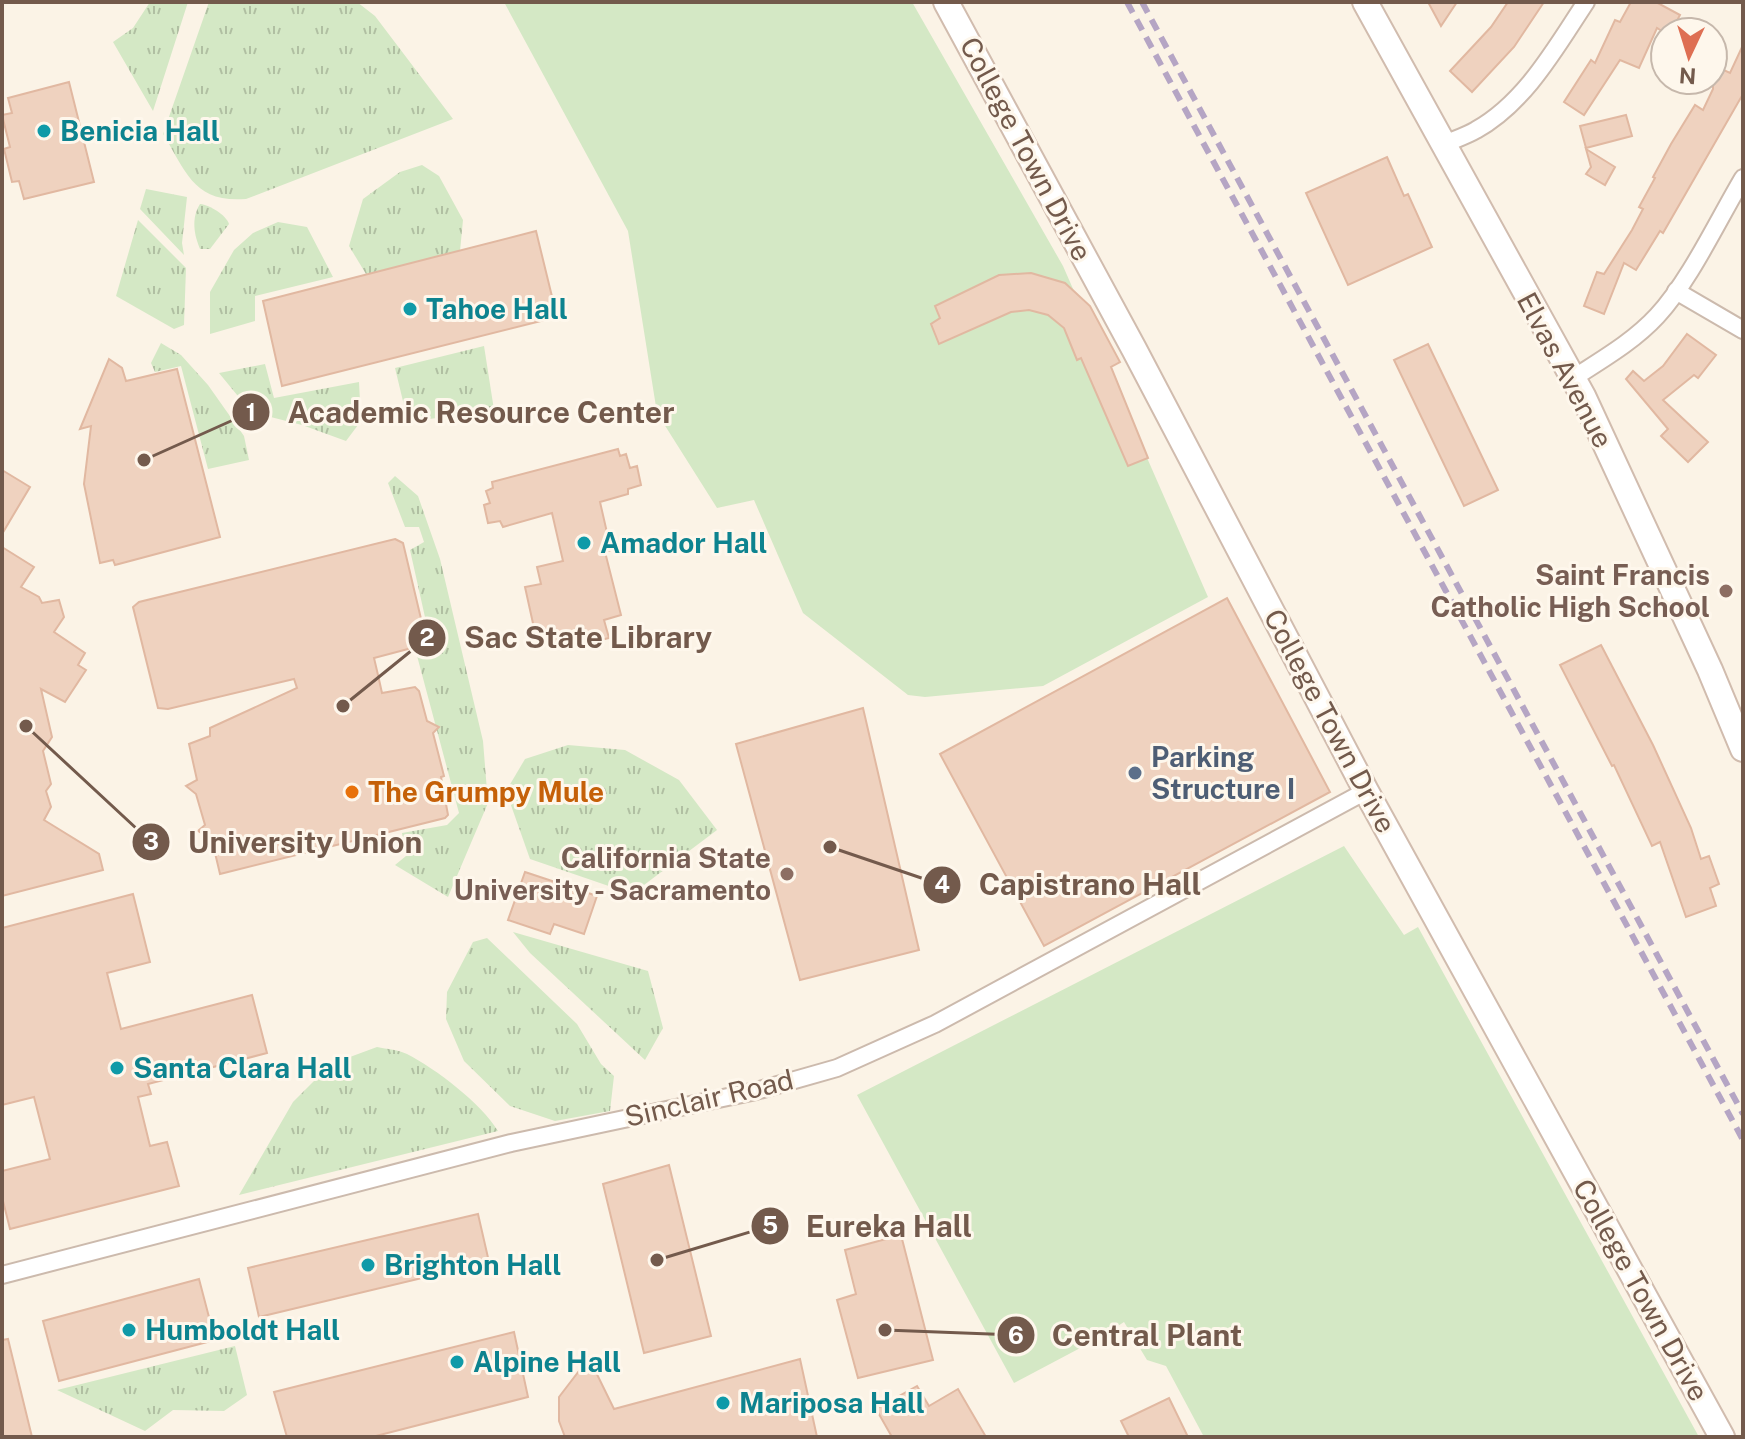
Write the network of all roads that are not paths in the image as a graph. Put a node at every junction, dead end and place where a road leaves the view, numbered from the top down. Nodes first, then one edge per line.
1 (946, 2) edge
2 (1365, 2) edge
3 (1586, 2) edge
4 (1442, 145) junction
5 (1743, 178) edge
6 (1676, 291) junction
7 (1743, 330) edge
8 (1572, 379) junction
9 (1743, 749) edge
10 (1366, 791) junction
11 (2, 1275) edge
12 (1722, 1437) edge

1 - 10 street, College Town Drive
2 - 4 street, Elvas Avenue
3 - 4 street
4 - 8 street, Elvas Avenue
5 - 6 street
6 - 7 street
6 - 8 street
8 - 9 street, Elvas Avenue
10 - 11 street, Sinclair Road
10 - 12 street, College Town Drive

